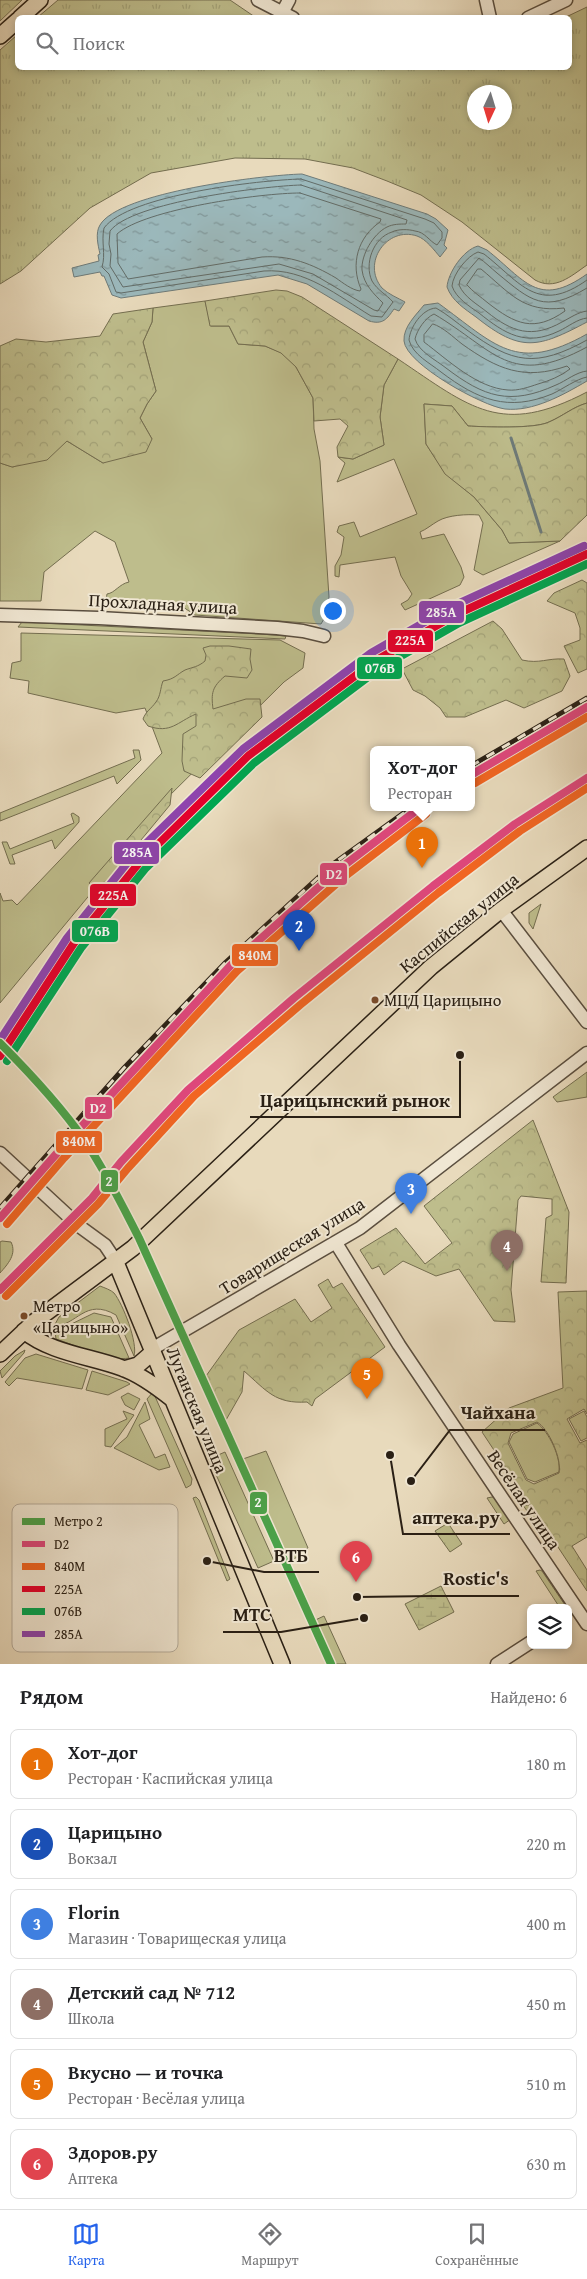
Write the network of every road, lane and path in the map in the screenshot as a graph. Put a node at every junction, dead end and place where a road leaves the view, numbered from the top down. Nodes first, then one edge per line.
1 (40, 0) edge
2 (258, 0) edge
3 (289, 0) edge
4 (486, 0) edge
5 (566, 0) edge
6 (23, 15) edge
7 (287, 15) edge
8 (489, 15) edge
9 (534, 15) edge
10 (15, 23) edge
11 (0, 36) edge
12 (0, 615) edge
13 (324, 636) dead end
14 (587, 848) edge
15 (501, 910) junction
16 (587, 1022) edge
17 (587, 1053) edge
18 (0, 1153) edge
19 (336, 1243) junction
20 (115, 1260) junction
21 (24, 1331) junction
22 (152, 1350) junction
23 (0, 1354) edge
24 (124, 1369) junction
25 (173, 1400) junction
26 (573, 1615) edge
27 (587, 1624) edge
28 (527, 1645) edge
29 (282, 1664) edge
30 (497, 1664) edge

1 - 6 main road
2 - 7 street
3 - 7 street
4 - 8 street
5 - 9 street
10 - 11 main road
12 - 13 street, Прохладная улица
14 - 15 main road, Каспийская улица
15 - 16 street
15 - 20 main road, Каспийская улица
17 - 19 street, Товарищеская улица
18 - 20 street, Луганская улица
19 - 22 street, Товарищеская улица
19 - 26 street, Весёлая улица
20 - 21 main road, Каспийская улица
20 - 22 main road, Луганская улица
21 - 23 main road, Каспийская улица
21 - 24 main road
22 - 24 main road
22 - 25 main road, Луганская улица
24 - 25 main road
25 - 29 main road, Луганская улица
26 - 27 street, Весёлая улица
28 - 30 street

